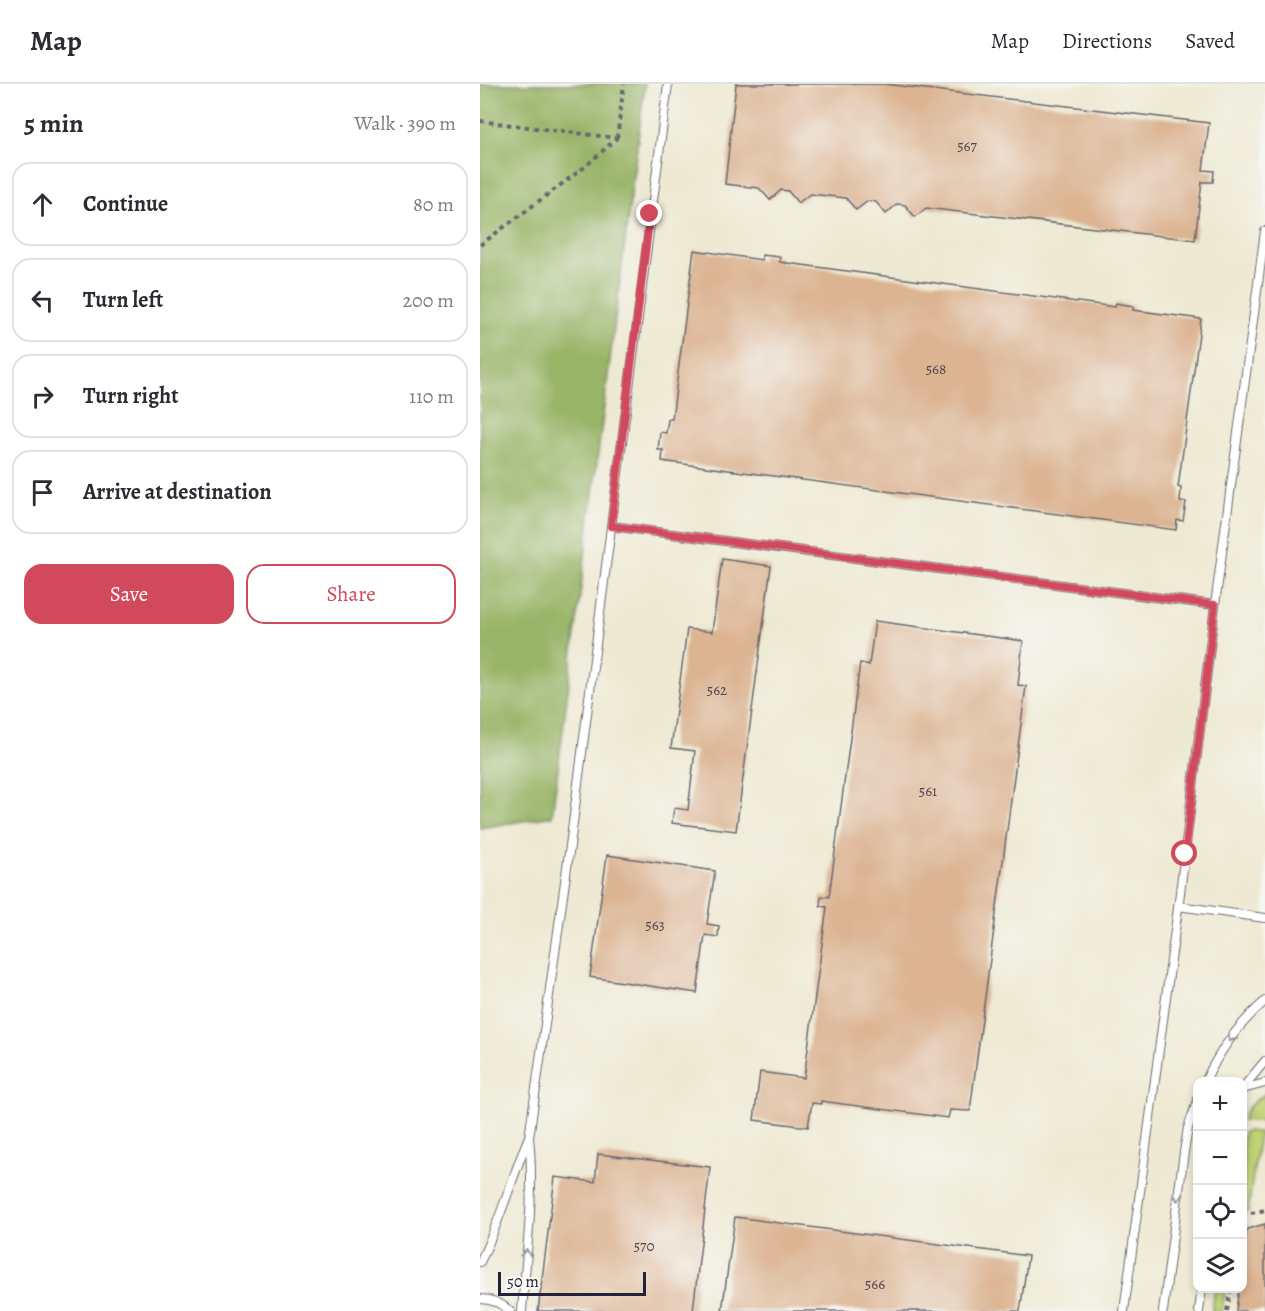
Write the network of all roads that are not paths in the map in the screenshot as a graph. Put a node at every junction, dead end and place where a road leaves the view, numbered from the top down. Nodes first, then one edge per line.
1 (668, 84) edge
2 (1265, 231) edge
3 (611, 526) junction
4 (1215, 605) junction
5 (1179, 906) junction
6 (1265, 918) edge
7 (1265, 1001) edge
8 (1265, 1060) edge
9 (1207, 1077) edge
10 (1247, 1083) edge
11 (1265, 1083) edge
12 (1247, 1088) edge
13 (1193, 1112) edge
14 (529, 1137) junction
15 (480, 1262) edge
16 (1201, 1293) edge
17 (480, 1299) edge
18 (510, 1311) edge
19 (522, 1311) edge
20 (1124, 1311) edge
21 (1163, 1311) edge
22 (1199, 1311) edge

1 - 3 lane
2 - 4 lane
3 - 4 lane
3 - 14 lane
4 - 5 lane
5 - 6 lane
5 - 20 lane
7 -> 9 lane
8 - 10 lane
11 - 12 lane
13 -> 21 lane
14 - 15 lane
19 -> 14 lane
16 - 22 lane
17 - 18 lane

